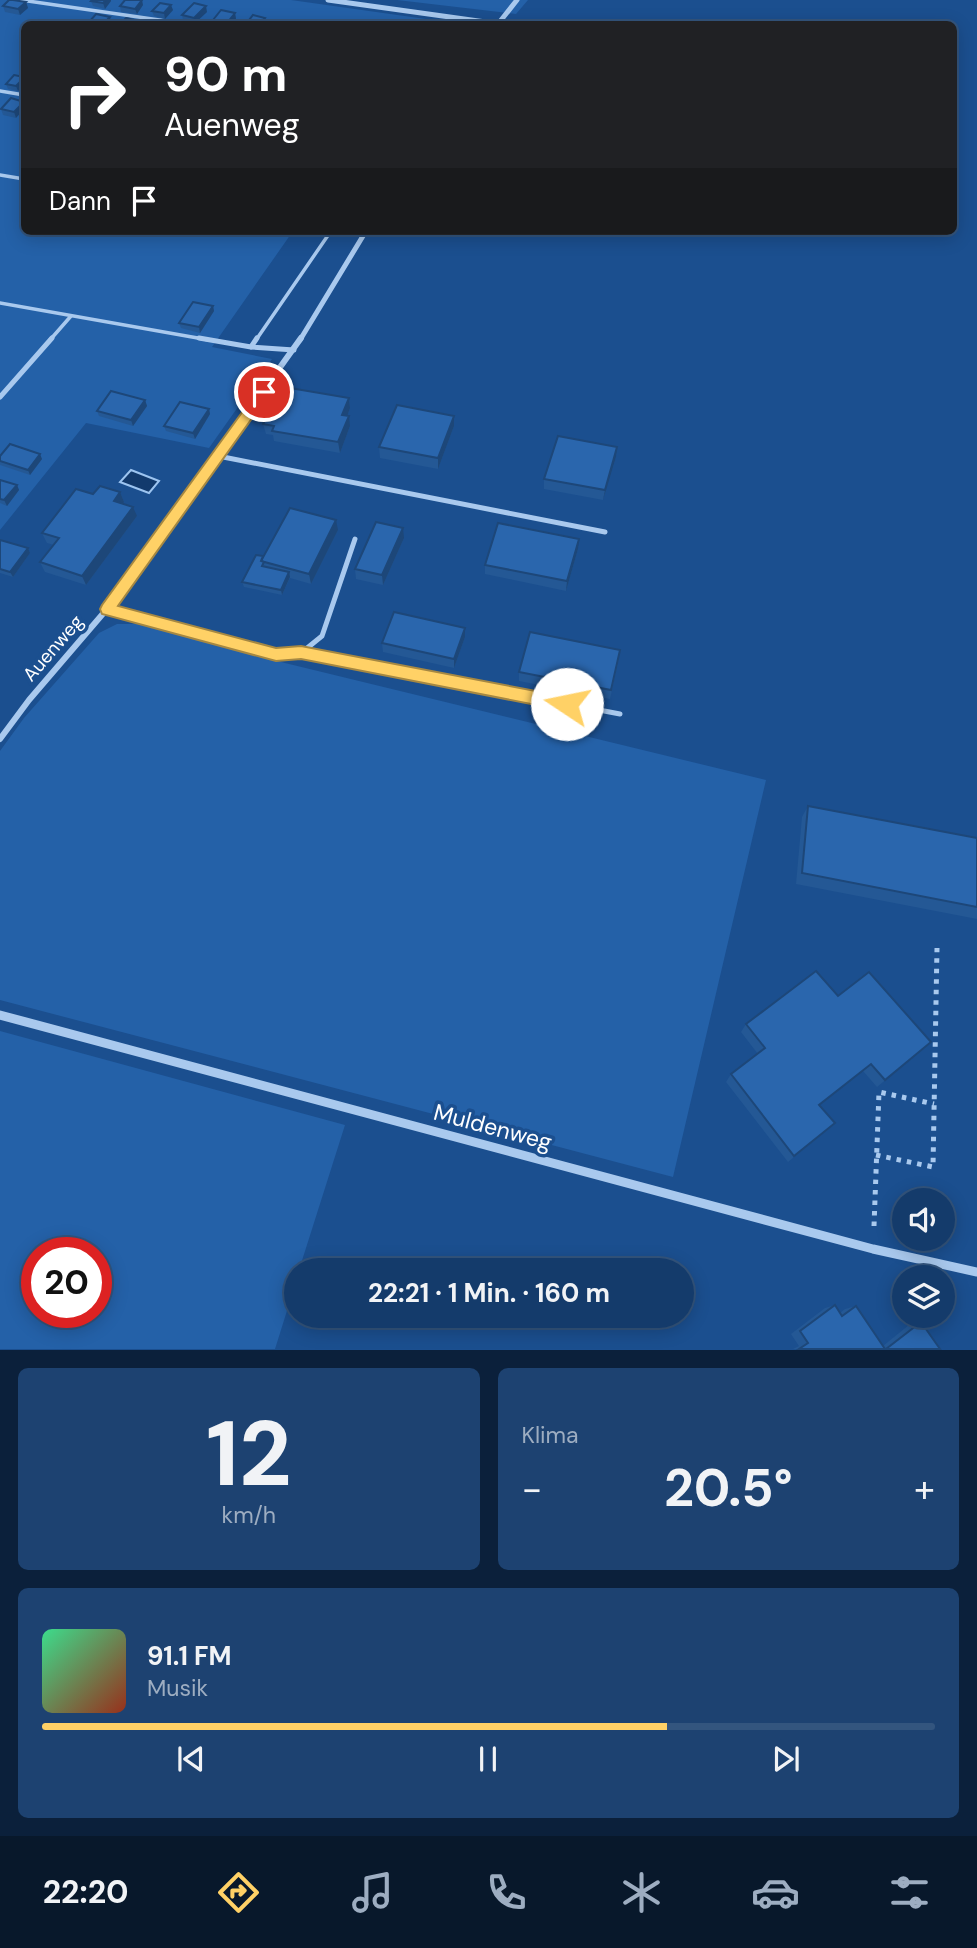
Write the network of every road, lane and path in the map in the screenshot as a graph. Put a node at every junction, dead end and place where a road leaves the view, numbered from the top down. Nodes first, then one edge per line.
1 (21, 0) edge
2 (328, 0) edge
3 (517, 0) edge
4 (166, 21) edge
5 (462, 21) edge
6 (501, 21) edge
7 (0, 91) edge
8 (21, 94) edge
9 (0, 175) edge
10 (21, 178) edge
11 (328, 235) edge
12 (364, 235) edge
13 (0, 303) edge
14 (71, 316) junction
15 (251, 347) junction
16 (294, 350) junction
17 (0, 397) edge
18 (218, 456) junction
19 (605, 532) dead end
20 (355, 539) dead end
21 (107, 609) junction
22 (301, 653) junction
23 (620, 714) dead end
24 (0, 739) edge
25 (937, 948) dead end
26 (0, 1015) edge
27 (934, 1104) junction
28 (876, 1154) junction
29 (873, 1249) junction
30 (977, 1272) edge

1 - 4 lane
2 - 5 street
3 - 6 street
7 - 8 lane
9 - 10 lane
11 - 15 lane
12 - 16 street, Auenweg
13 - 14 lane
14 - 15 lane
14 - 17 lane
15 - 16 lane
16 - 18 street, Auenweg
18 - 19 lane
18 - 21 street, Auenweg
20 - 22 lane
21 - 22 lane
21 - 24 street, Auenweg
22 - 23 lane
25 - 27 path
26 - 29 street, Muldenweg
27 - 28 path
27 - 28 path
28 - 29 path
29 - 30 street, Muldenweg

